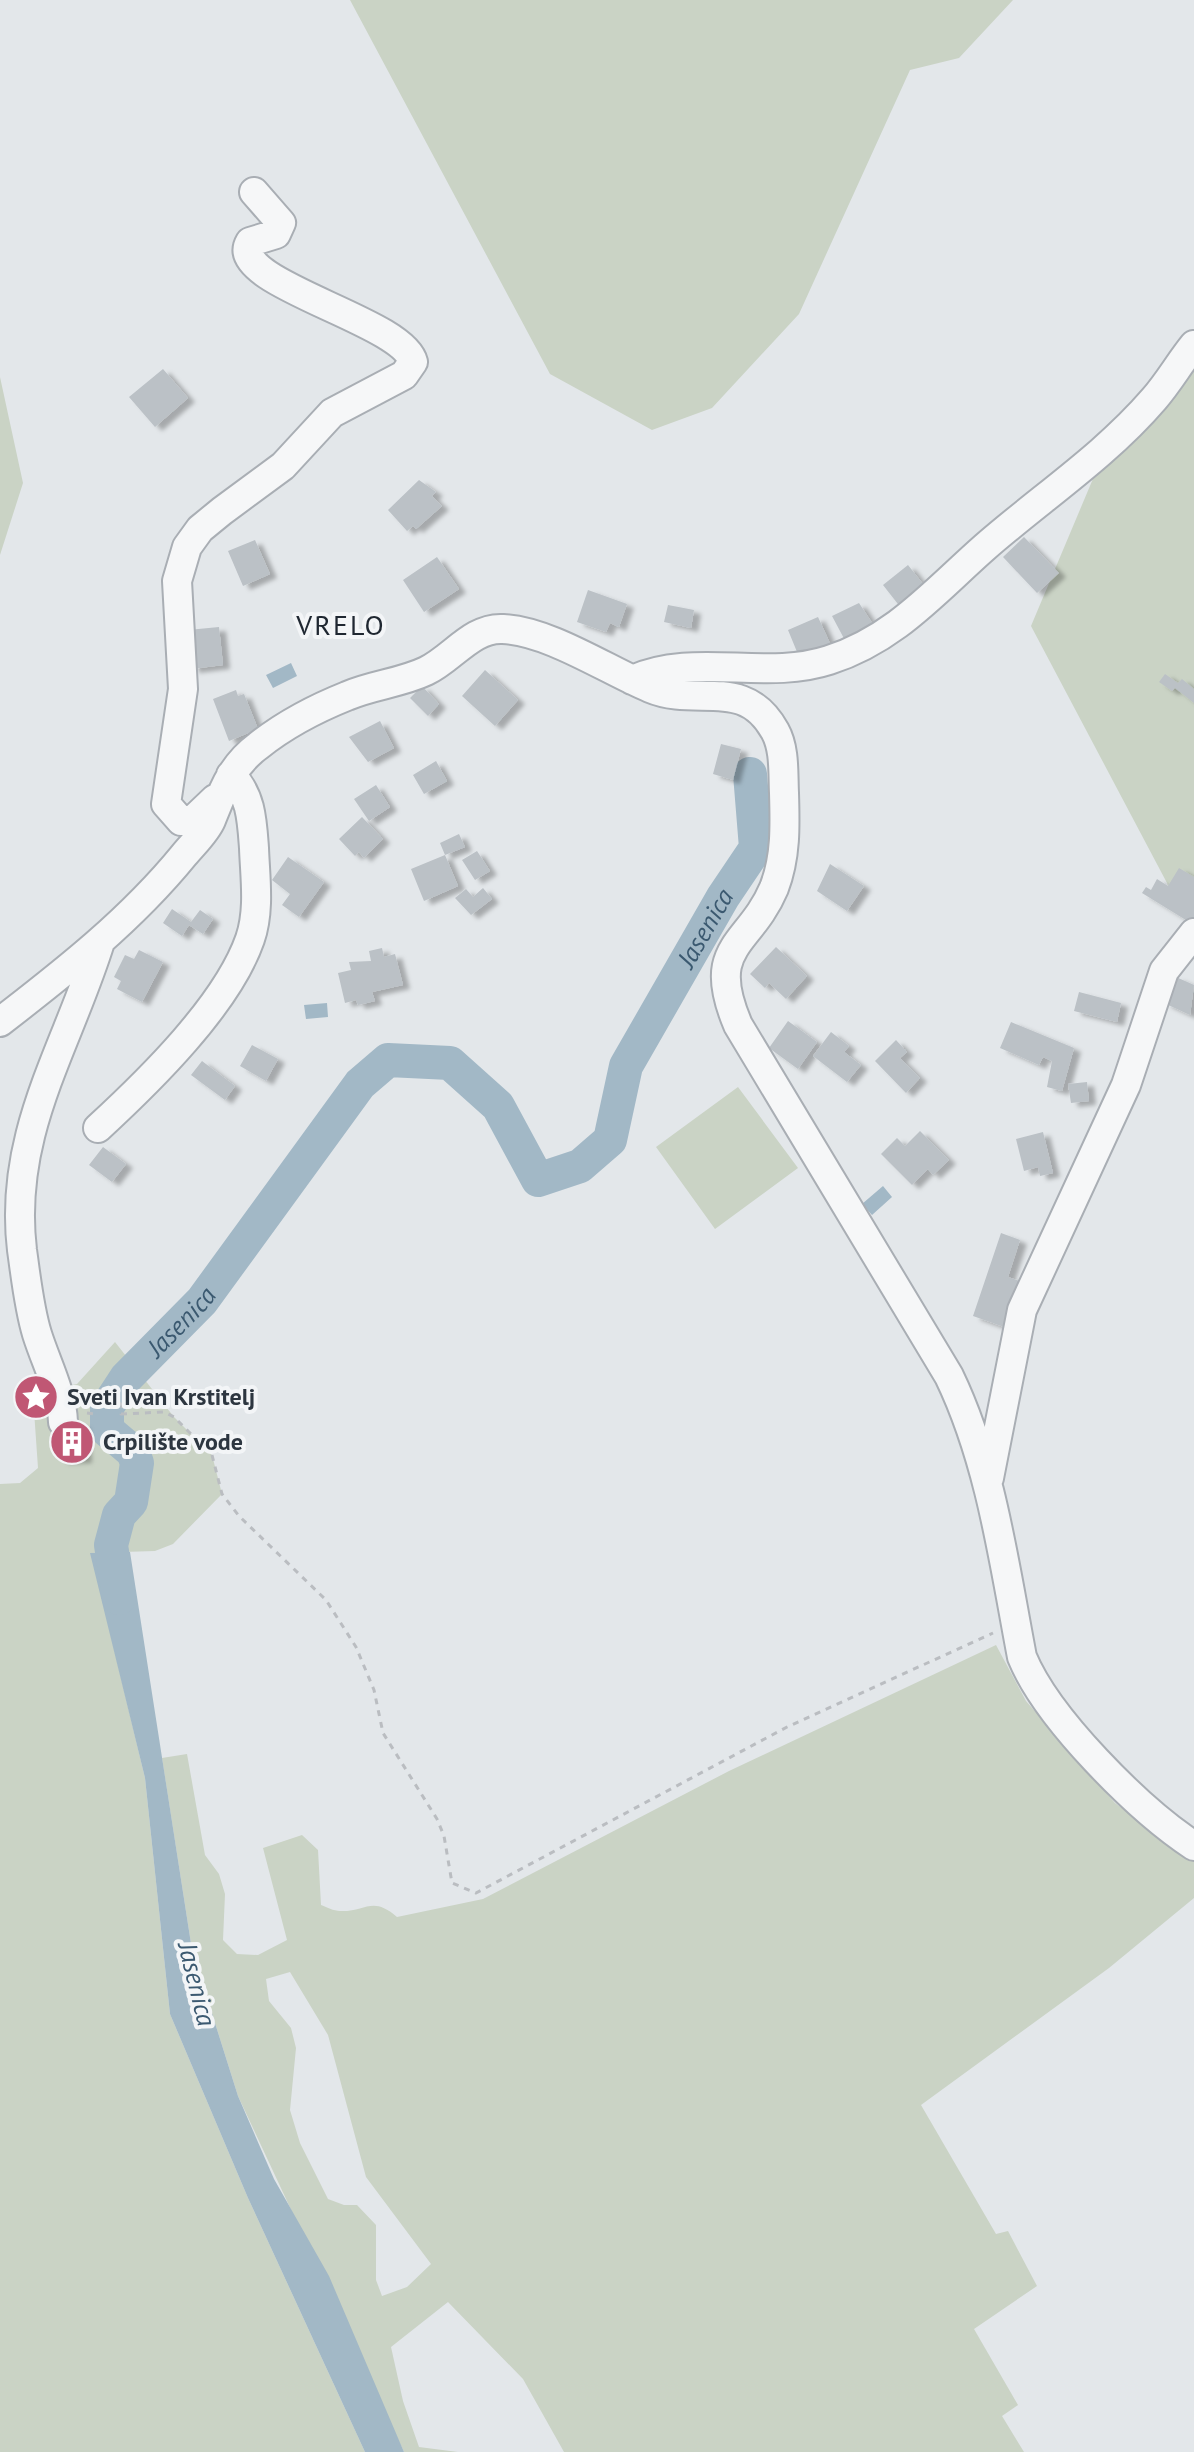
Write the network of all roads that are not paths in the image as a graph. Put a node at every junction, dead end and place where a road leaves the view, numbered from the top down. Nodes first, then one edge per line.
1 (254, 192) dead end
2 (1194, 345) edge
3 (632, 680) junction
4 (225, 786) junction
5 (1194, 933) edge
6 (100, 942) junction
7 (0, 1022) edge
8 (98, 1128) dead end
9 (63, 1422) dead end
10 (987, 1489) junction
11 (1194, 1846) edge

1 - 4 street
2 - 3 street
3 - 4 street
3 - 10 street
4 - 6 street
4 - 8 street
5 - 10 street
6 - 7 street
6 - 9 street
10 - 11 street

